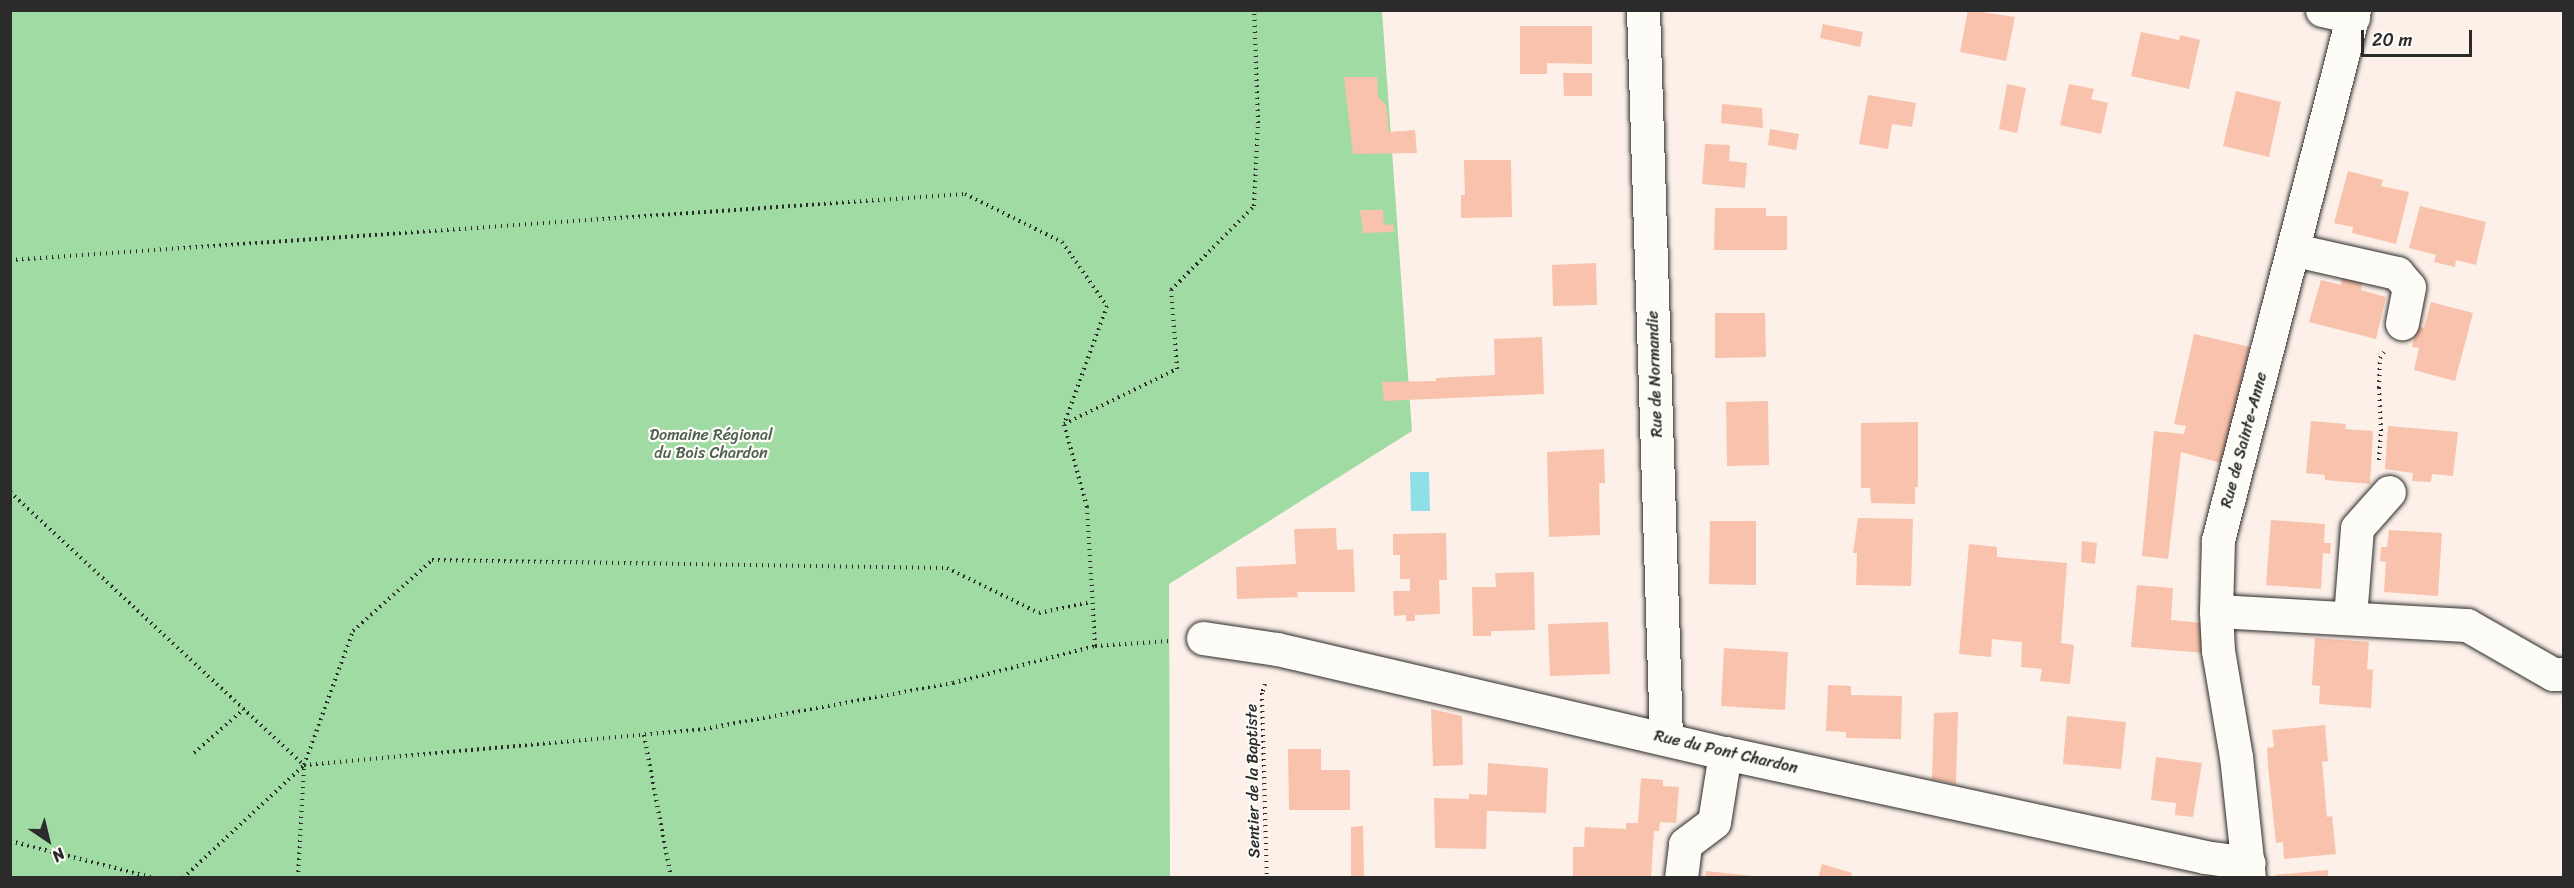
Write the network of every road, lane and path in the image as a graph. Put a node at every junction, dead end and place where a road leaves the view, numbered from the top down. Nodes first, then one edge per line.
1 (1254, 10) edge
2 (1643, 10) edge
3 (2343, 13) edge
4 (2295, 250) junction
5 (10, 260) edge
6 (2402, 323) joint
7 (1064, 424) junction
8 (10, 492) edge
9 (2389, 492) joint
10 (1091, 602) dead end
11 (2216, 611) junction
12 (2350, 617) junction
13 (1203, 638) joint
14 (1095, 646) junction
15 (1277, 649) junction
16 (2564, 674) edge
17 (244, 709) junction
18 (644, 735) junction
19 (1666, 738) junction
20 (194, 753) dead end
21 (1725, 753) junction
22 (304, 765) junction
23 (10, 841) edge
24 (2249, 870) edge
25 (153, 878) edge
26 (183, 878) edge
27 (298, 878) edge
28 (671, 878) edge
29 (1267, 878) edge
30 (1681, 878) edge

1 - 7 path
2 - 19 street, Rue de Normandie
3 - 4 street, Rue de Sainte-Anne
4 - 6 street
4 - 11 street, Rue de Sainte-Anne
5 - 7 path
6 - 9 path
7 - 14 path
8 - 17 path
9 - 12 street
10 - 22 path
11 - 12 street
11 - 24 street, Rue de Sainte-Anne
12 - 16 street
13 - 14 path
13 - 15 street, Rue du Pont Chardon
14 - 18 path
15 - 19 street, Rue du Pont Chardon
15 - 29 path, Sentier de la Baptiste
17 - 20 path
17 - 22 path
18 - 22 path
18 - 28 path
19 - 21 street, Rue du Pont Chardon
21 - 24 street, Rue du Pont Chardon
21 - 30 street
22 - 26 path
22 - 27 path
23 - 25 path

